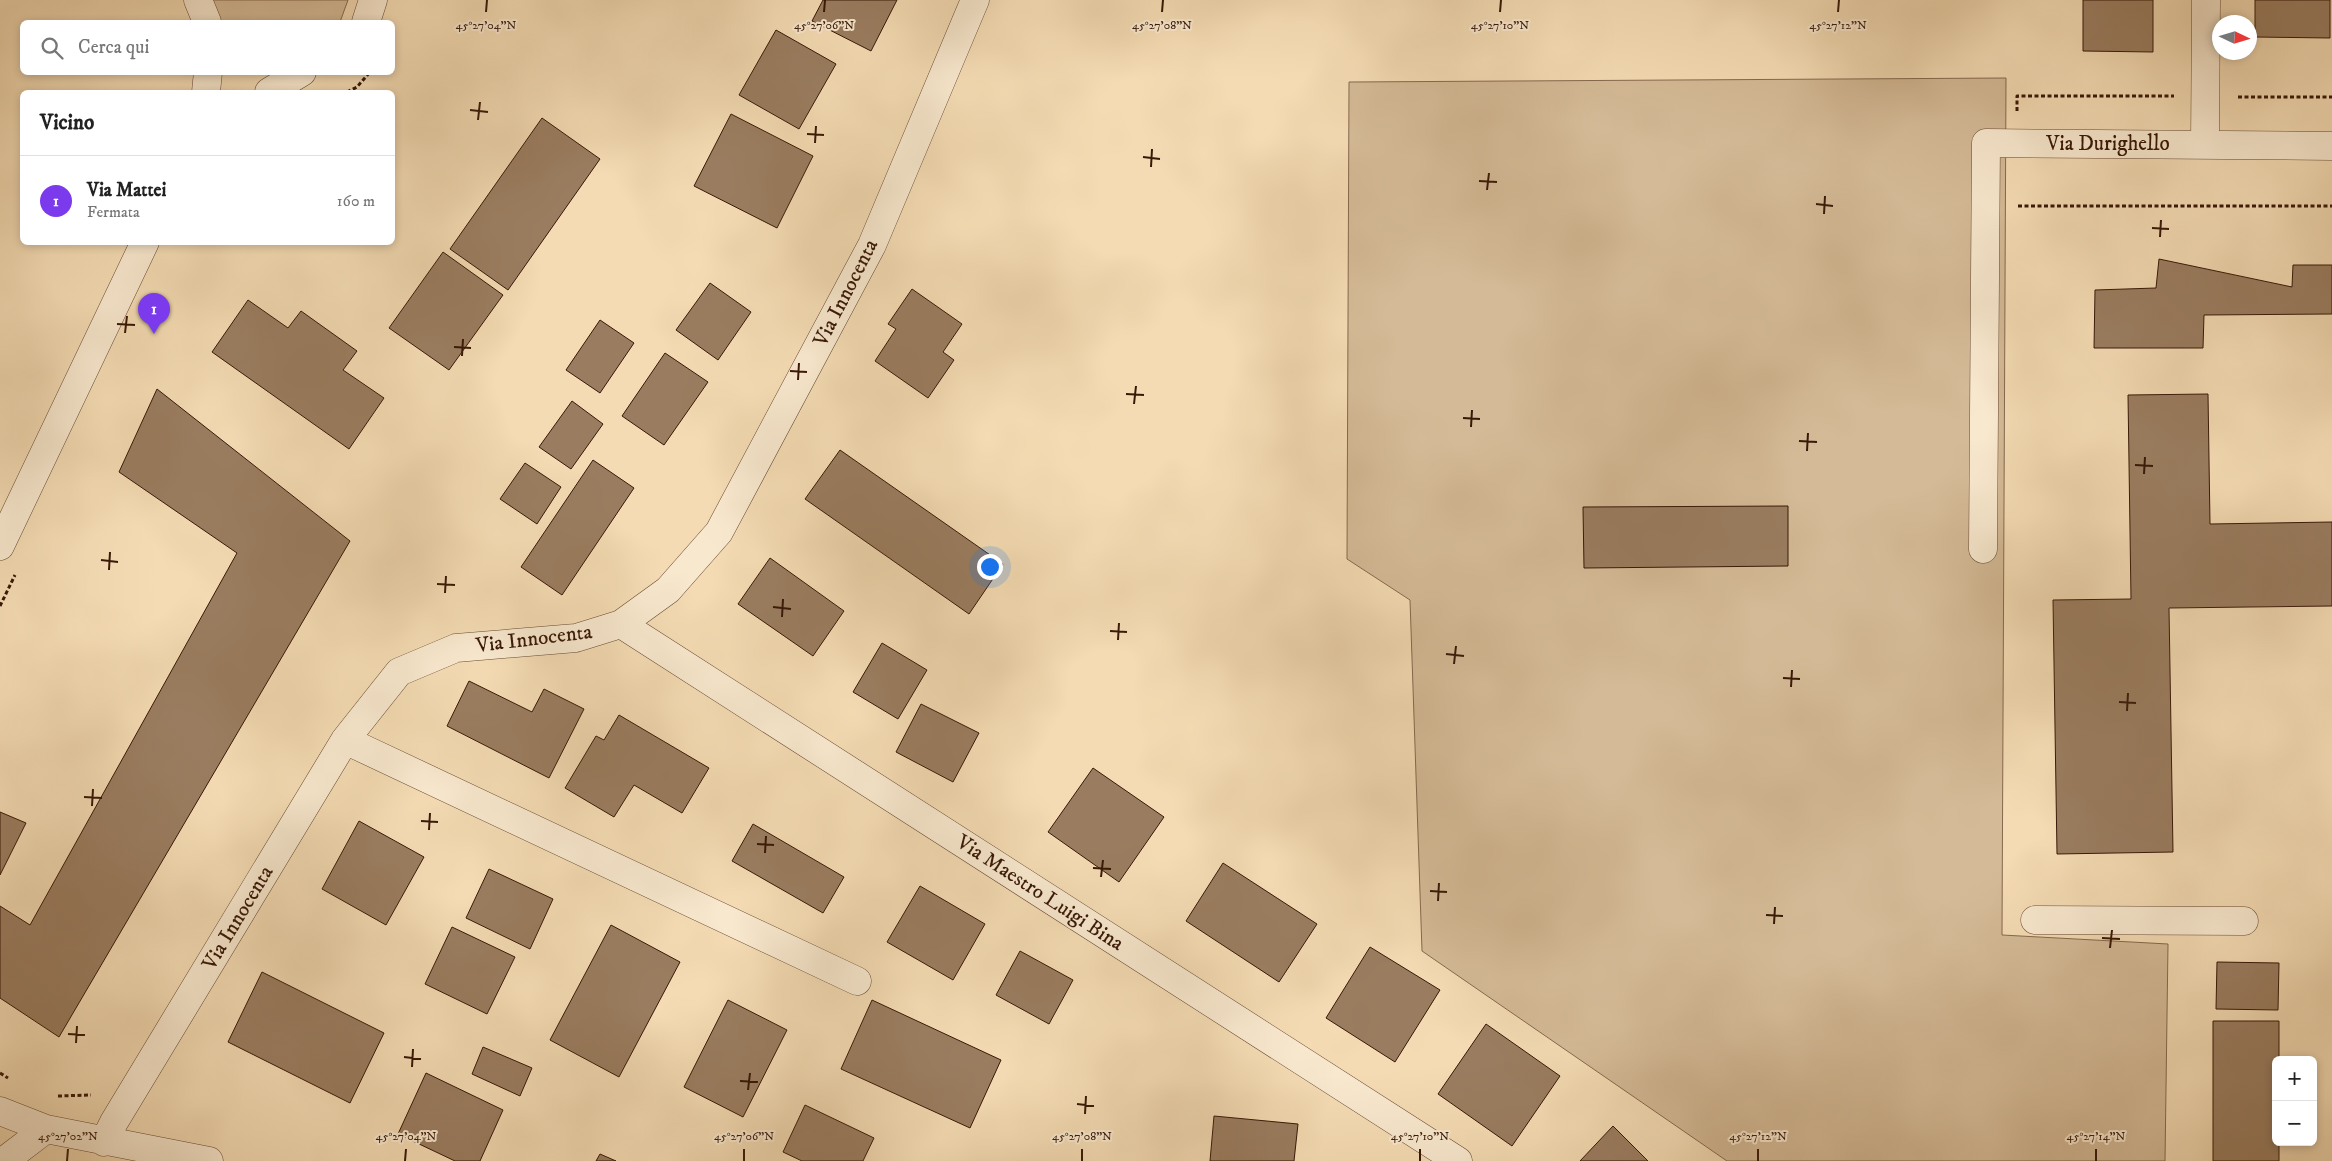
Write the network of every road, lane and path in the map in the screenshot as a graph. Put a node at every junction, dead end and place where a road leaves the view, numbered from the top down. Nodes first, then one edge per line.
1 (198, 0) edge
2 (373, 0) edge
3 (975, 0) edge
4 (2206, 0) edge
5 (206, 20) edge
6 (367, 20) edge
7 (208, 75) edge
8 (297, 75) edge
9 (367, 75) edge
10 (206, 90) edge
11 (272, 90) edge
12 (351, 90) edge
13 (2206, 96) junction
14 (2332, 97) edge
15 (2014, 143) junction
16 (2205, 145) junction
17 (2332, 146) edge
18 (2017, 197) dead end
19 (2332, 206) edge
20 (144, 245) edge
21 (0, 546) edge
22 (1983, 549) dead end
23 (621, 624) junction
24 (345, 740) junction
25 (2035, 920) dead end
26 (2244, 921) dead end
27 (857, 980) dead end
28 (0, 1073) edge
29 (13, 1081) dead end
30 (131, 1095) junction
31 (52, 1096) dead end
32 (2, 1118) edge
33 (46, 1129) junction
34 (104, 1142) junction
35 (4, 1161) edge
36 (209, 1161) edge
37 (1458, 1161) edge

1 - 5 street
2 - 6 street
3 - 23 street, Via Innocenta
4 - 13 street
7 - 10 street
8 - 11 street
9 - 12 path
13 - 14 path
13 - 15 path
13 - 16 street
15 - 16 street, Via Durighello
15 - 22 street, Via Durighello
16 - 17 street, Via Durighello
18 - 19 path
20 - 21 street
23 - 24 street, Via Innocenta
23 - 37 street, Via Maestro Luigi Bina
24 - 27 street
24 - 30 street, Via Innocenta
25 - 26 street
28 - 29 path
30 - 31 path
30 - 34 street, Via Innocenta
32 - 33 street
33 - 34 street
33 - 35 street
34 - 36 street

